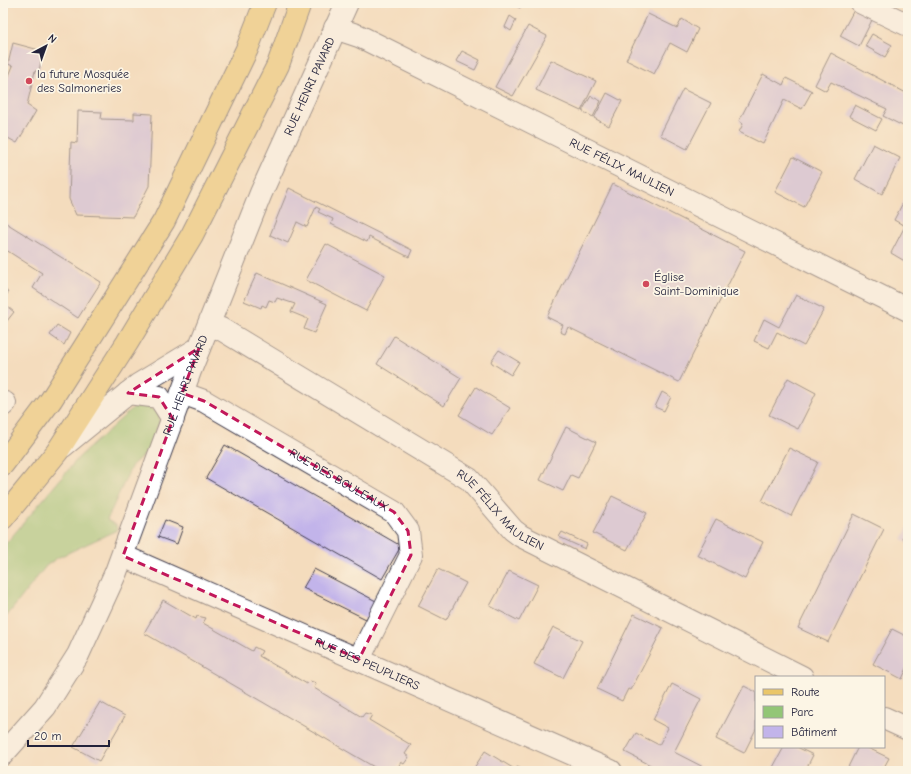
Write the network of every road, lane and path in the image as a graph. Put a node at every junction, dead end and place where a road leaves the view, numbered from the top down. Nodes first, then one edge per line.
1 (265, 3) edge
2 (300, 3) edge
3 (347, 3) edge
4 (862, 3) edge
5 (908, 25) edge
6 (335, 28) junction
7 (908, 310) edge
8 (209, 325) junction
9 (199, 348) junction
10 (128, 393) junction
11 (182, 393) junction
12 (172, 418) junction
13 (57, 452) junction
14 (3, 464) edge
15 (3, 518) edge
16 (123, 556) junction
17 (358, 659) junction
18 (800, 676) edge
19 (885, 718) edge
20 (908, 729) edge
21 (3, 754) edge
22 (611, 771) edge

1 - 14 main road
2 - 13 main road
3 - 6 street, RUE HENRI PAVARD
4 - 5 street
6 - 7 street, RUE FÉLIX MAULIEN
6 - 8 street, RUE HENRI PAVARD
8 - 9 street, RUE HENRI PAVARD
8 - 18 street, RUE FÉLIX MAULIEN
9 - 10 street
9 - 11 street, RUE HENRI PAVARD
10 - 12 street
10 - 13 street
11 - 12 street, RUE HENRI PAVARD
11 - 17 street, RUE DES BOULEAUX
12 - 16 street, RUE HENRI PAVARD
13 - 15 main road
16 - 17 street, RUE DES PEUPLIERS
16 - 21 street, RUE HENRI PAVARD
17 - 22 street, RUE DES PEUPLIERS
19 - 20 street

